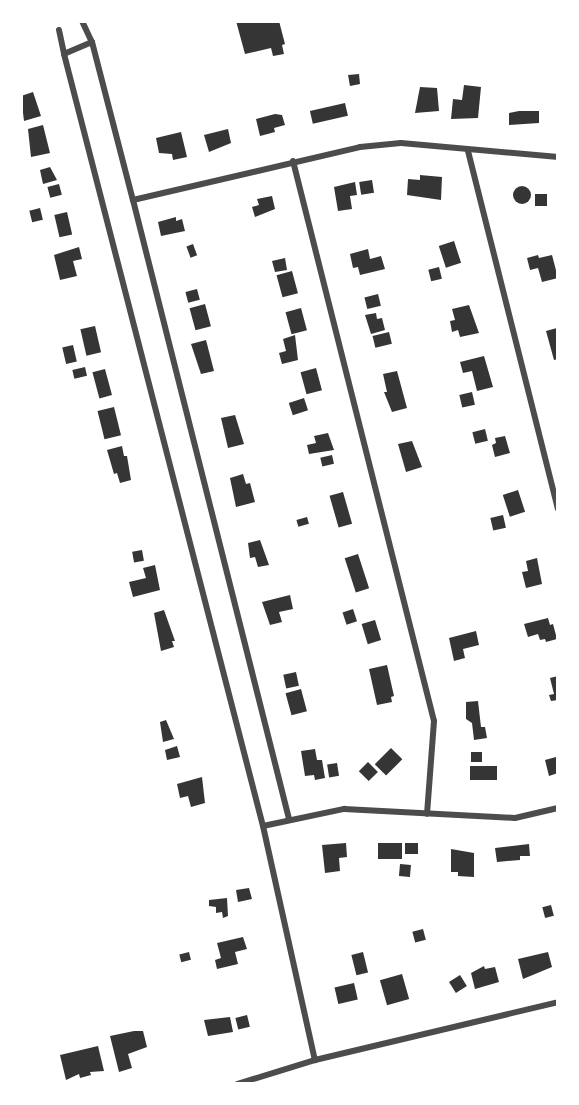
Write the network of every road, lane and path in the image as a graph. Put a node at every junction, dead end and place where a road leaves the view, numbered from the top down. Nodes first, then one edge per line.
1 (82, 21) edge
2 (58, 30) dead end
3 (92, 43) junction
4 (64, 54) junction
5 (468, 151) junction
6 (558, 157) edge
7 (293, 161) junction
8 (133, 200) junction
9 (558, 509) edge
10 (558, 808) edge
11 (427, 814) junction
12 (289, 819) junction
13 (263, 826) junction
14 (558, 1002) edge
15 (315, 1059) junction
16 (237, 1084) edge

1 - 3 street
2 - 4 street
3 - 4 street
3 - 8 street
4 - 13 street
5 - 6 street
5 - 7 street
5 - 9 street
7 - 8 street
7 - 11 street
8 - 12 street
10 - 11 street
11 - 12 street
12 - 13 street
13 - 15 street
14 - 15 street
15 - 16 street

